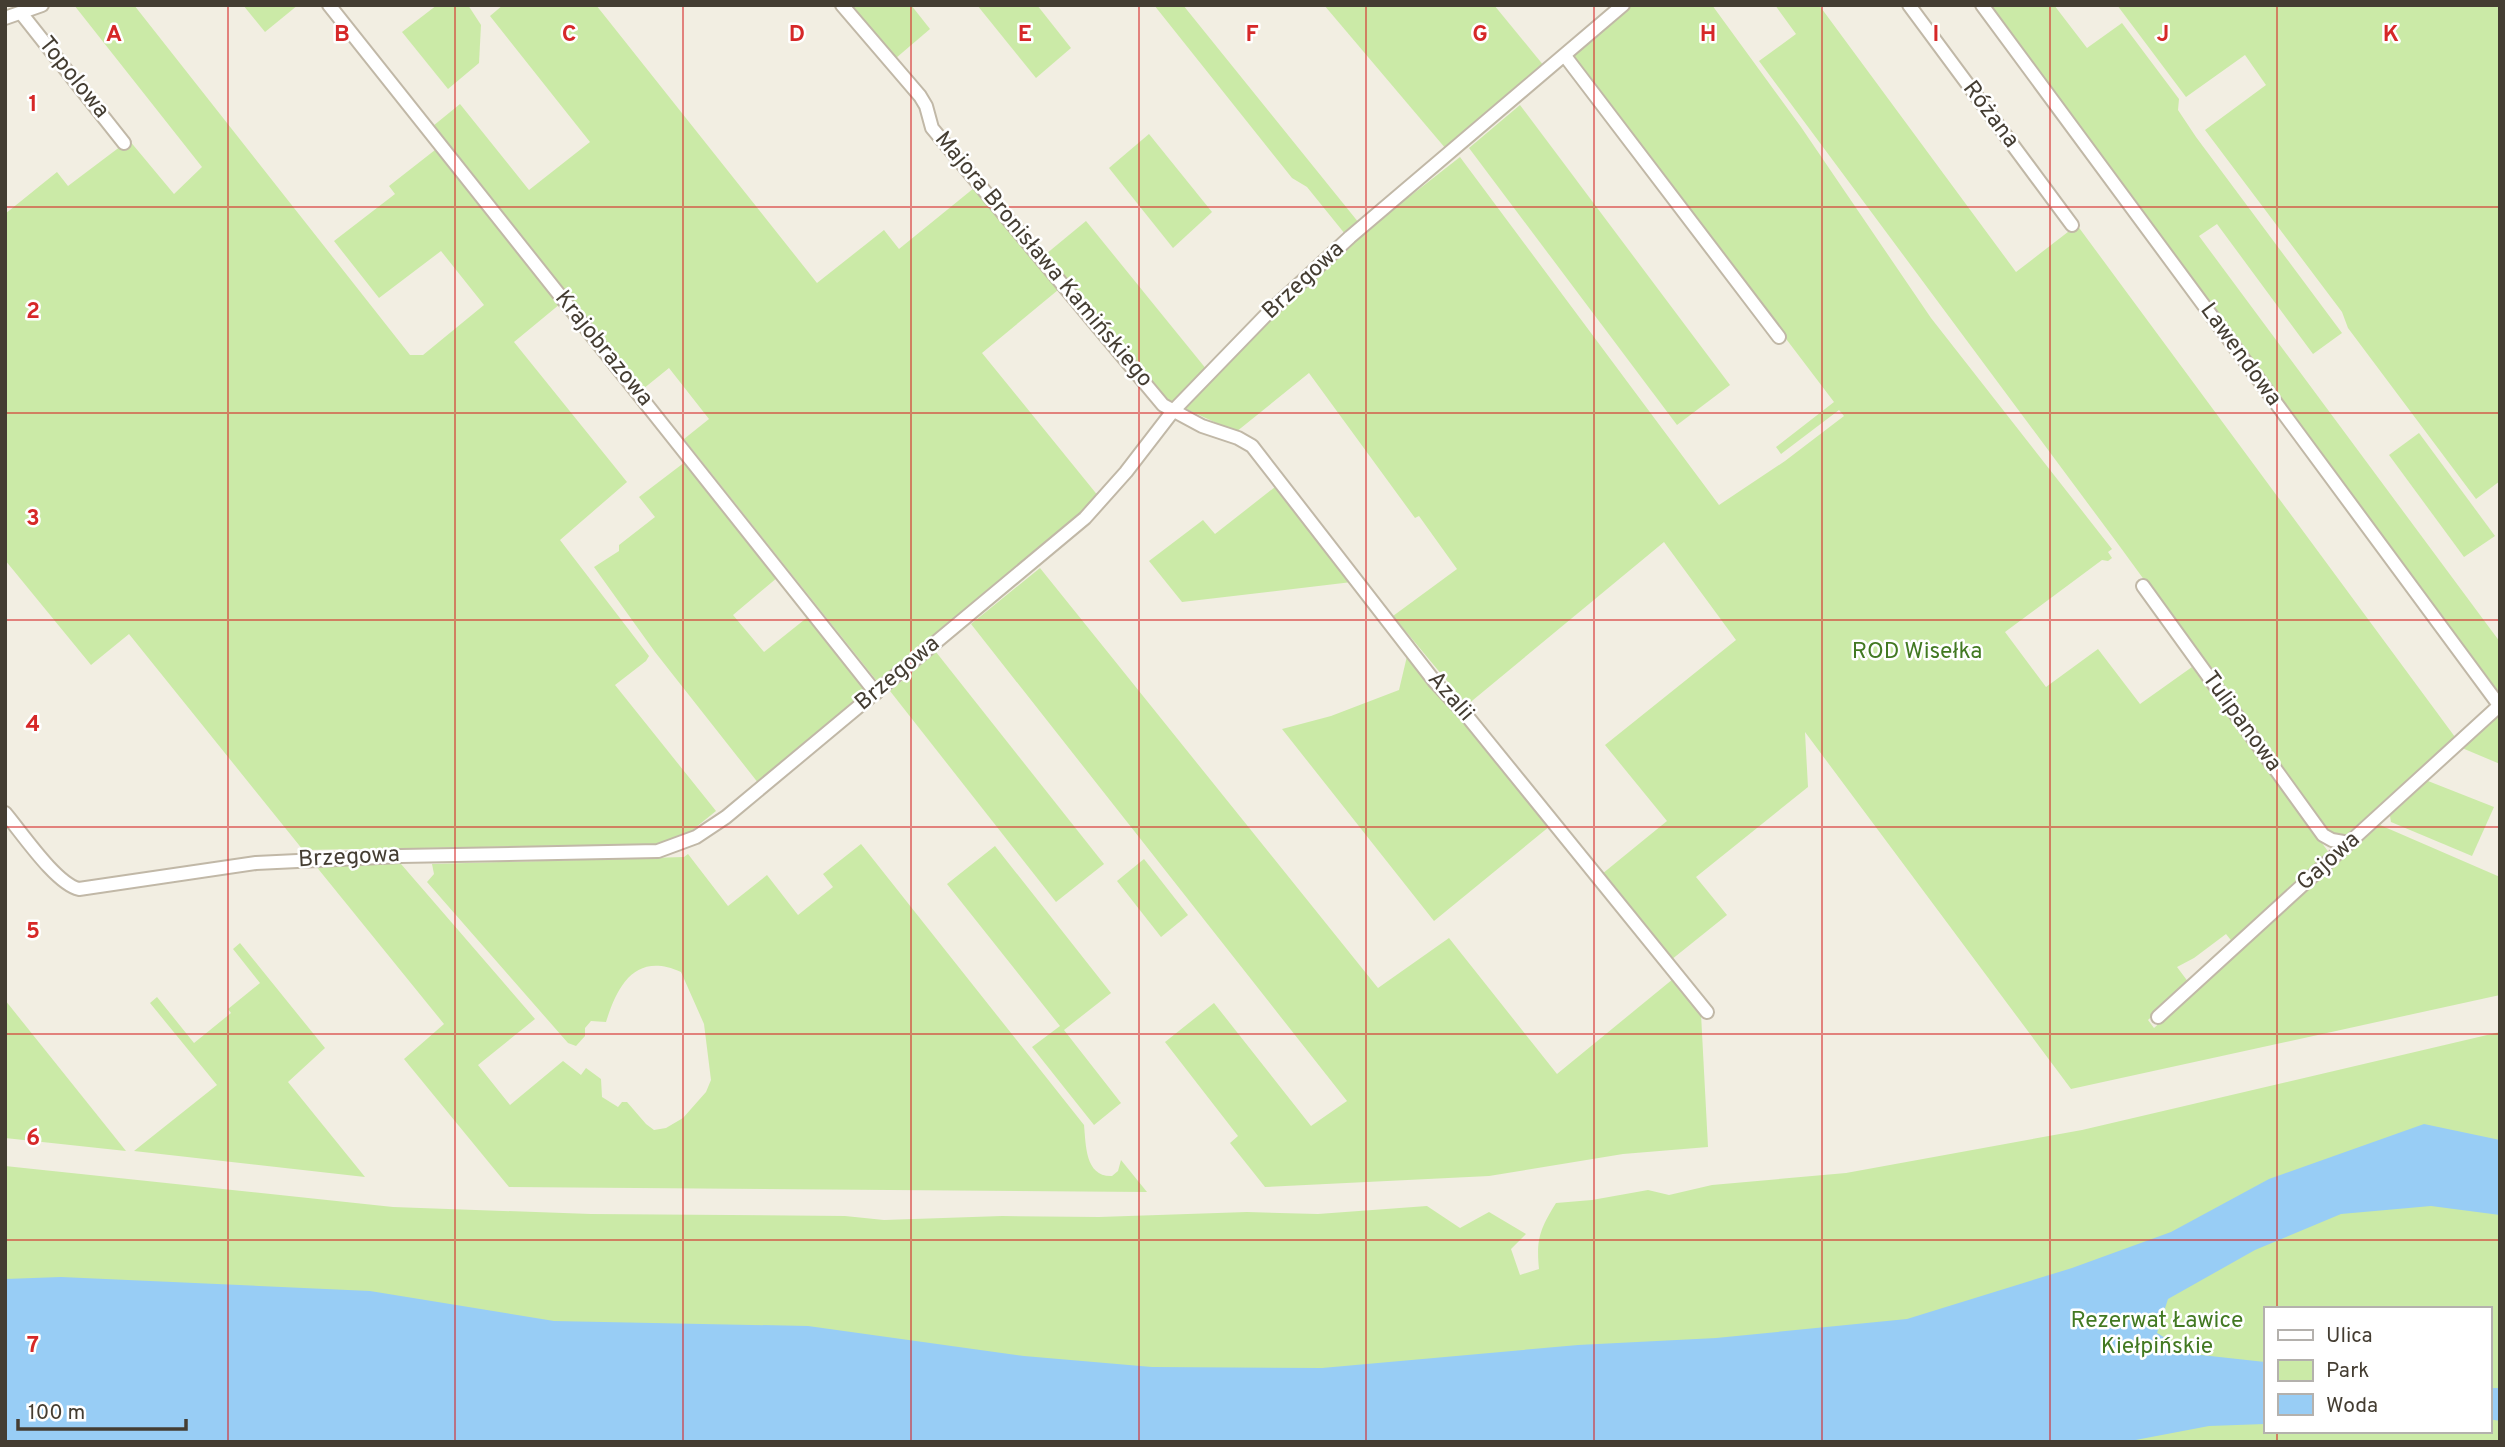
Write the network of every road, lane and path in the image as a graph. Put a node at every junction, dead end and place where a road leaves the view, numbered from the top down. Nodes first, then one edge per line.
1 (42, 5) edge
2 (329, 5) edge
3 (842, 5) edge
4 (1623, 5) edge
5 (1909, 5) edge
6 (1982, 5) edge
7 (21, 13) junction
8 (5, 18) edge
9 (1565, 56) junction
10 (124, 143) dead end
11 (2072, 225) dead end
12 (1779, 337) dead end
13 (1173, 411) junction
14 (2143, 586) dead end
15 (876, 693) junction
16 (2500, 705) edge
17 (5, 813) edge
18 (2349, 843) junction
19 (1707, 1012) dead end
20 (2158, 1017) dead end

1 - 7 street
2 - 15 street, Krajobrazowa
3 - 13 street, Majora Bronisława Kamińskiego
4 - 9 street, Brzegowa
5 - 11 street, Różana
6 - 16 street, Lawendowa
7 - 8 street
7 - 10 street, Topolowa
9 - 12 street
9 - 13 street, Brzegowa
13 - 15 street, Brzegowa
13 - 19 street, Azalii
14 - 18 street, Tulipanowa
15 - 17 street, Brzegowa
16 - 18 street, Gajowa
18 - 20 street, Gajowa

